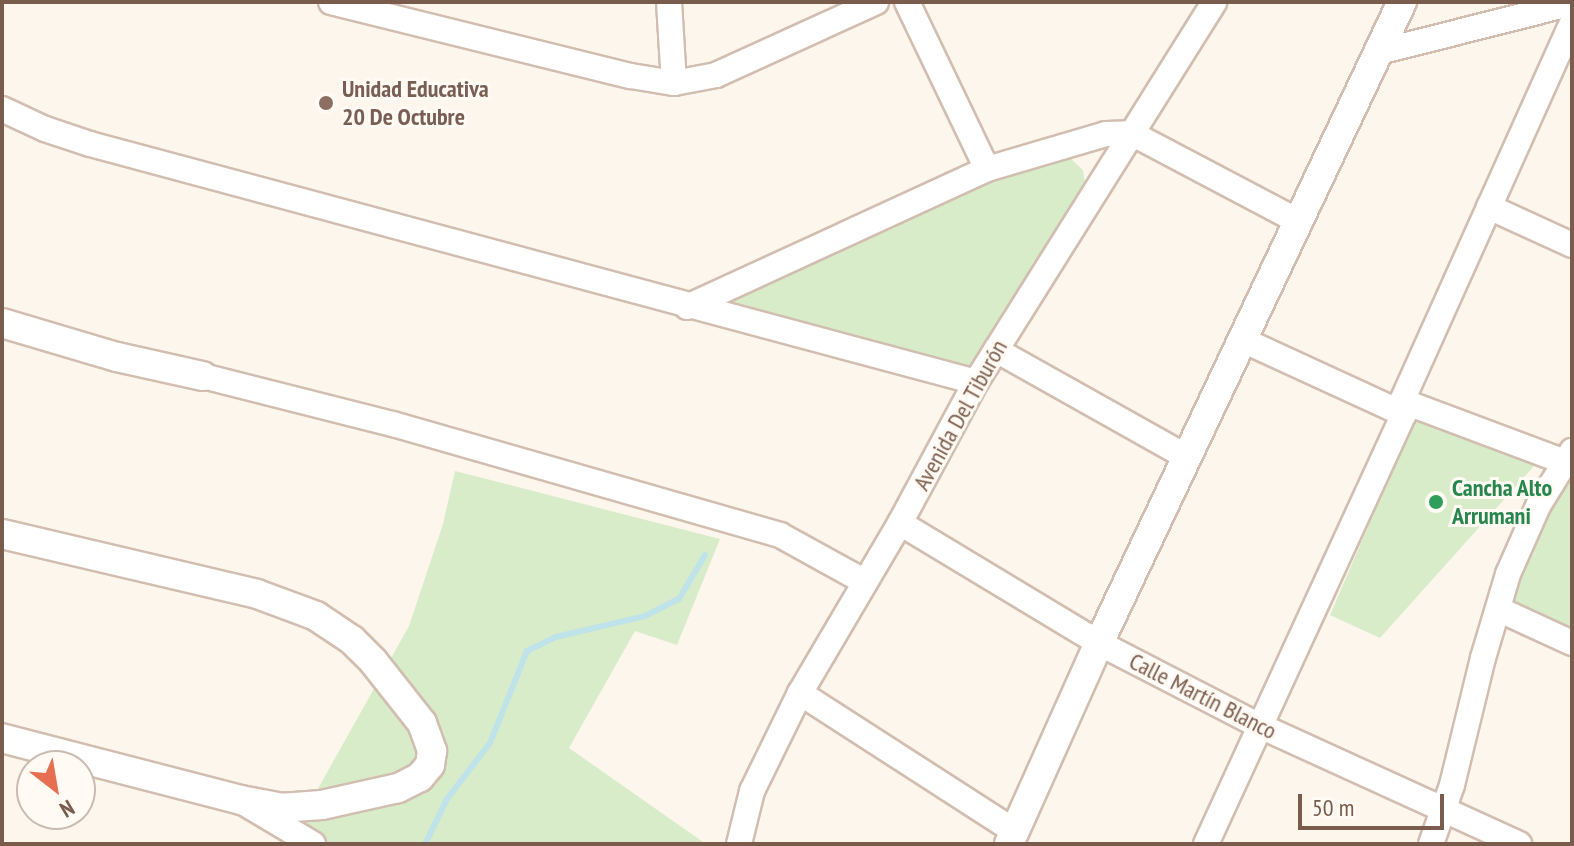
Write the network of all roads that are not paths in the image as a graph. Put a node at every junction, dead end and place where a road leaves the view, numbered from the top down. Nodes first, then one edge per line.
1 (331, 2) edge
2 (669, 2) edge
3 (876, 2) edge
4 (907, 2) edge
5 (1214, 2) edge
6 (1402, 2) edge
7 (1572, 3) edge
8 (366, 6) edge
9 (1572, 23) edge
10 (1379, 52) junction
11 (674, 83) junction
12 (2, 109) edge
13 (1131, 133) junction
14 (987, 169) junction
15 (1489, 207) junction
16 (1300, 222) junction
17 (1572, 245) edge
18 (687, 307) junction
19 (2, 323) edge
20 (1245, 341) junction
21 (996, 350) junction
22 (203, 376) joint
23 (976, 382) junction
24 (1403, 408) junction
25 (1187, 457) junction
26 (1567, 465) edge
27 (900, 523) junction
28 (2, 534) edge
29 (865, 582) junction
30 (1498, 609) junction
31 (1099, 643) junction
32 (1572, 643) edge
33 (800, 693) junction
34 (1258, 725) junction
35 (2, 738) edge
36 (241, 800) junction
37 (1444, 809) junction
38 (1012, 837) edge
39 (313, 844) edge
40 (739, 844) edge
41 (1206, 844) edge
42 (1431, 844) edge
43 (1519, 844) edge

1 - 8 street
2 - 11 street
3 - 11 street
4 - 14 street
5 - 13 street, Avenida Del Tiburón
6 - 10 street
7 - 10 street
8 - 11 street
9 - 15 street
10 - 16 street
12 - 18 street
13 - 14 street
13 - 16 street
13 - 21 street, Avenida Del Tiburón
14 - 18 street
15 - 17 street
15 - 24 street
16 - 20 street
18 - 23 street
19 - 22 street
20 - 24 street
20 - 25 street
21 - 23 street, Avenida Del Tiburón
21 - 25 street
22 - 29 street
23 - 27 street, Avenida Del Tiburón
24 - 26 street
24 - 34 street
25 - 31 street
26 - 30 street
27 - 29 street, Avenida Del Tiburón
27 - 31 street, Calle Martín Blanco
28 - 36 street
29 - 33 street, Avenida Del Tiburón
30 - 32 street
30 - 37 street
31 - 34 street, Calle Martín Blanco
31 - 38 street
33 - 38 street
33 - 40 street, Avenida Del Tiburón
34 - 37 street, Calle Martín Blanco
34 - 41 street
35 - 36 street
36 - 39 street
37 - 42 street
37 - 43 street, Calle Martín Blanco

